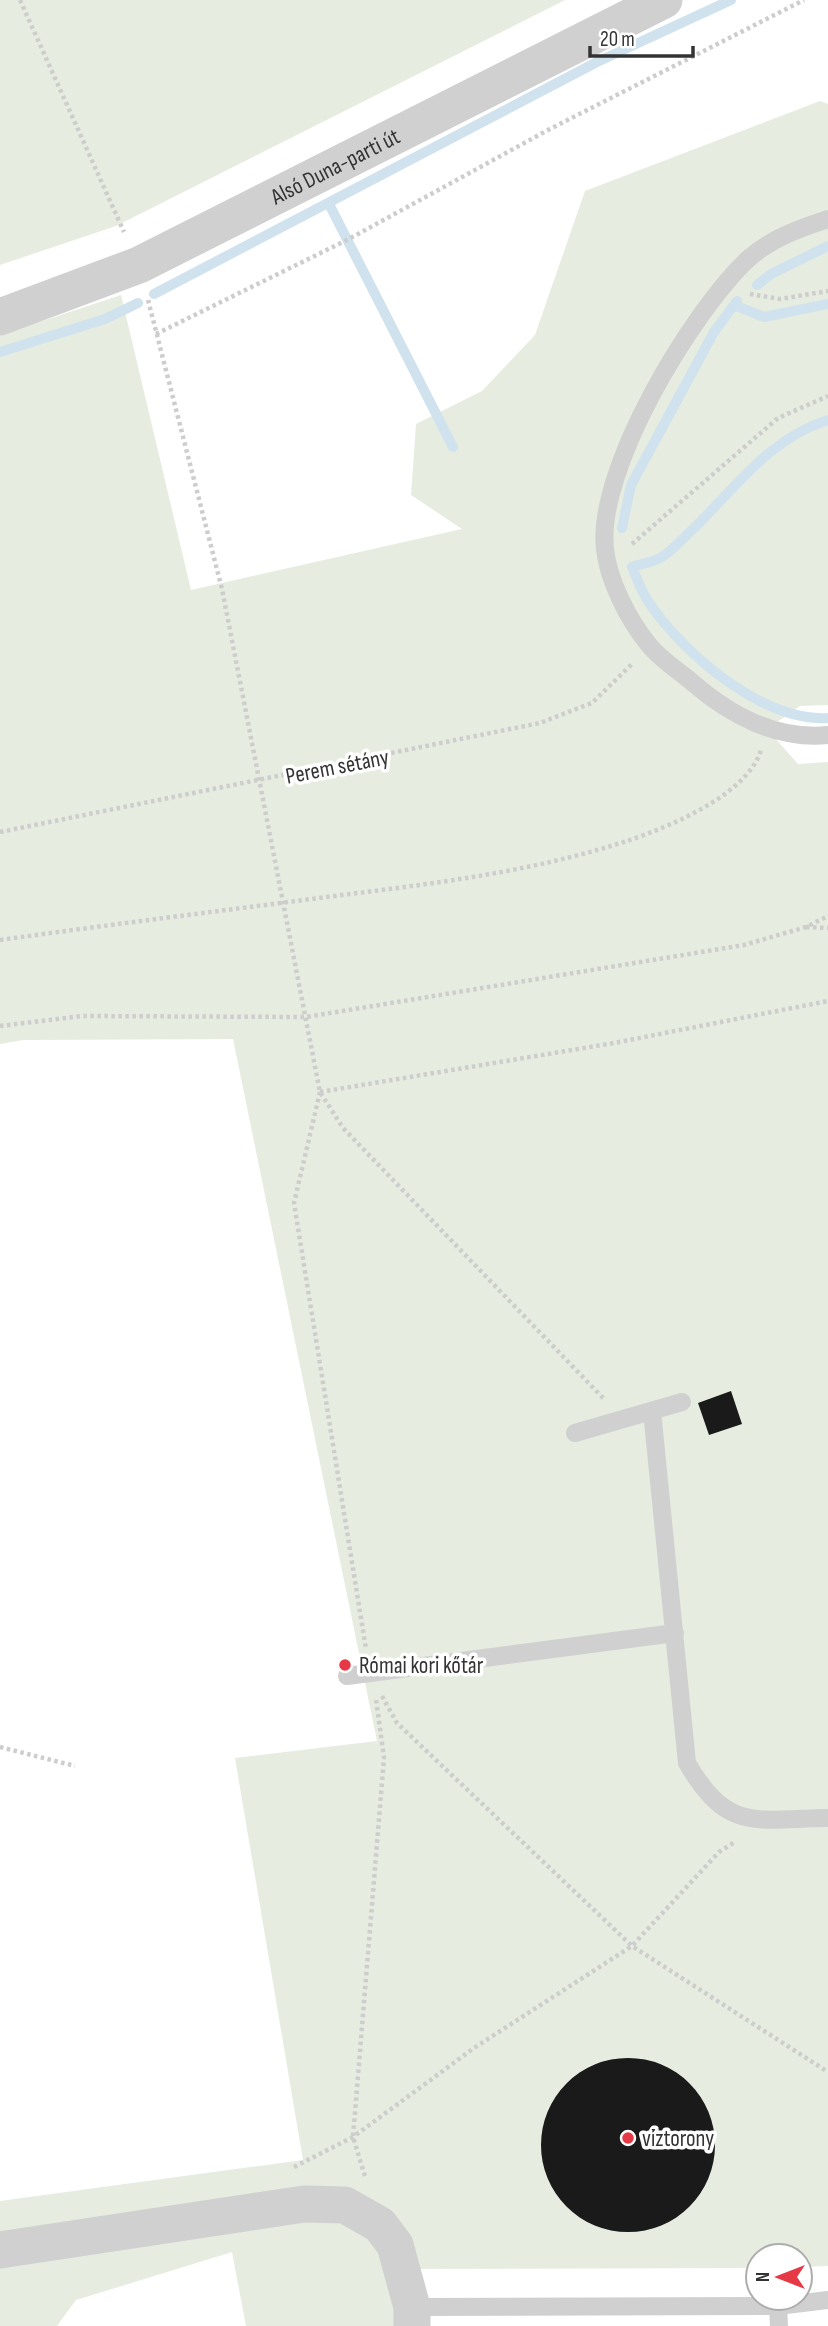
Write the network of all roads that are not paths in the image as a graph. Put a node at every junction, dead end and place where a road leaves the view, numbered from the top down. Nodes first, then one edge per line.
1 (664, 0) edge
2 (828, 219) edge
3 (0, 317) edge
4 (828, 735) edge
5 (682, 1402) dead end
6 (652, 1411) junction
7 (575, 1433) dead end
8 (675, 1633) junction
9 (347, 1676) dead end
10 (828, 1818) edge
11 (0, 2250) edge
12 (744, 2307) edge
13 (412, 2316) edge

1 - 3 street, Alsó Duna-parti út
2 - 4 lane
5 - 6 lane
6 - 7 lane
6 - 8 lane
8 - 9 lane
8 - 10 lane
11 - 13 street
12 - 13 lane

